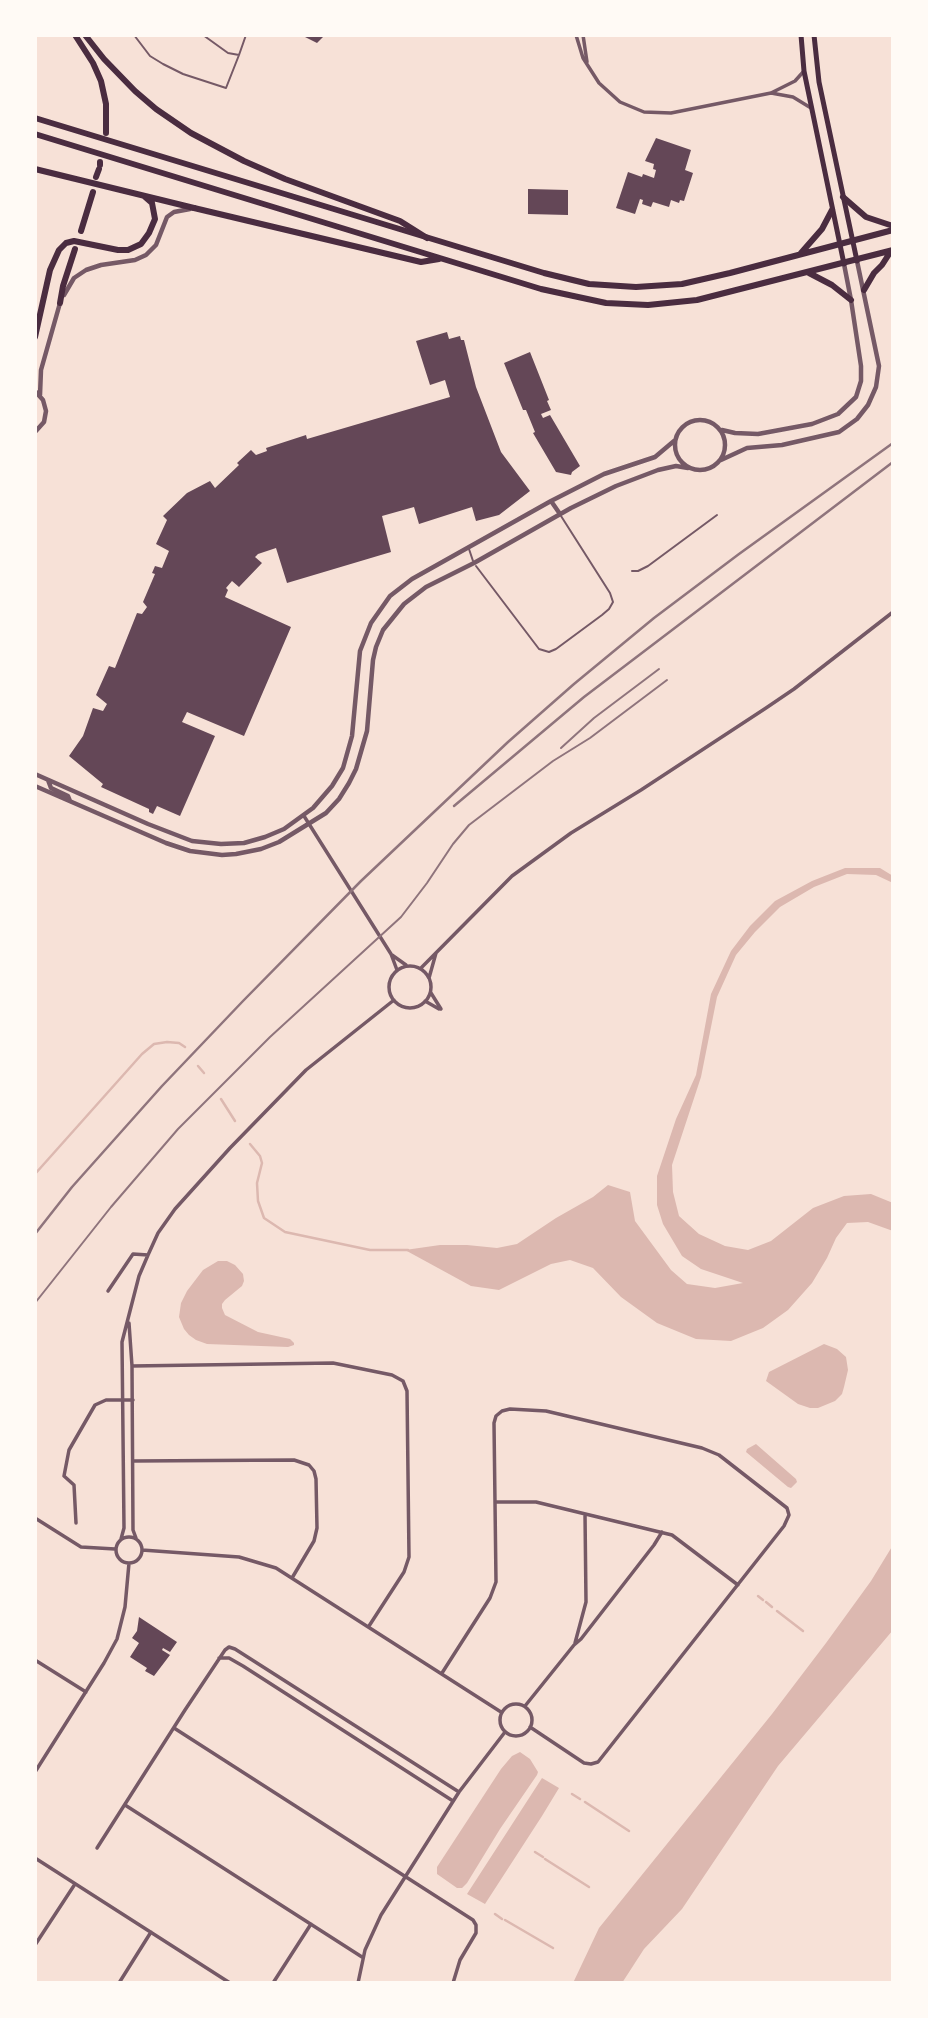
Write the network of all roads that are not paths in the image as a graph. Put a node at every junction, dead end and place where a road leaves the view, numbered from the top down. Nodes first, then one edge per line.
1 (75, 35) edge
2 (85, 35) edge
3 (134, 35) edge
4 (204, 35) edge
5 (246, 35) edge
6 (576, 35) edge
7 (583, 35) edge
8 (801, 35) edge
9 (814, 35) edge
10 (239, 55) junction
11 (587, 64) junction
12 (804, 71) junction
13 (771, 93) junction
14 (811, 108) junction
15 (35, 118) edge
16 (106, 133) dead end
17 (35, 134) edge
18 (100, 165) dead end
19 (35, 169) edge
20 (96, 177) dead end
21 (93, 192) dead end
22 (144, 196) junction
23 (843, 197) junction
24 (194, 208) junction
25 (832, 210) junction
26 (893, 228) edge
27 (81, 230) dead end
28 (427, 237) junction
29 (852, 240) junction
30 (839, 244) junction
31 (75, 249) dead end
32 (892, 251) edge
33 (800, 254) junction
34 (441, 258) junction
35 (857, 261) junction
36 (844, 264) junction
37 (808, 272) junction
38 (864, 290) junction
39 (852, 300) junction
40 (60, 303) junction
41 (35, 337) edge
42 (37, 393) edge
43 (722, 430) junction
44 (35, 432) edge
45 (674, 442) junction
46 (721, 460) junction
47 (688, 468) junction
48 (551, 501) junction
49 (560, 514) junction
50 (717, 514) dead end
51 (469, 548) junction
52 (474, 563) junction
53 (632, 571) dead end
54 (893, 612) edge
55 (35, 774) edge
56 (48, 780) junction
57 (35, 786) edge
58 (71, 802) junction
59 (304, 816) junction
60 (310, 824) junction
61 (437, 951) junction
62 (391, 954) junction
63 (407, 966) junction
64 (421, 968) junction
65 (397, 970) junction
66 (429, 978) junction
67 (430, 992) junction
68 (394, 1000) junction
69 (425, 1001) junction
70 (148, 1255) junction
71 (107, 1291) dead end
72 (130, 1314) junction
73 (132, 1366) junction
74 (123, 1400) junction
75 (132, 1400) junction
76 (133, 1461) junction
77 (494, 1502) junction
78 (585, 1514) junction
79 (35, 1518) edge
80 (76, 1523) dead end
81 (662, 1532) junction
82 (136, 1538) junction
83 (121, 1539) junction
84 (115, 1549) junction
85 (142, 1550) junction
86 (129, 1563) junction
87 (292, 1577) junction
88 (738, 1585) junction
89 (369, 1626) junction
90 (574, 1644) junction
91 (219, 1658) junction
92 (35, 1660) edge
93 (442, 1674) junction
94 (86, 1692) junction
95 (525, 1706) junction
96 (501, 1712) junction
97 (530, 1727) junction
98 (174, 1728) junction
99 (505, 1732) junction
100 (36, 1770) edge
101 (459, 1792) junction
102 (453, 1801) junction
103 (125, 1805) junction
104 (97, 1848) dead end
105 (35, 1858) edge
106 (405, 1876) junction
107 (75, 1884) junction
108 (311, 1924) junction
109 (152, 1932) junction
110 (35, 1945) edge
111 (363, 1958) junction
112 (119, 1983) edge
113 (229, 1983) edge
114 (273, 1983) edge
115 (358, 1983) edge
116 (453, 1983) edge

1 - 16 highway
2 - 28 highway
3 - 10 lane
4 - 10 lane
5 - 10 lane
6 - 11 street
7 - 11 street
8 - 12 main road
9 - 23 main road
11 - 13 street
12 - 13 street
12 - 14 main road
13 - 14 street
14 - 25 main road
15 - 28 highway
17 - 34 highway
18 - 20 highway
19 - 22 highway
21 - 27 highway
22 - 24 highway
22 - 41 highway
23 - 26 highway
23 - 29 main road
24 - 34 highway
24 - 40 street
25 - 30 main road
25 - 33 highway
26 - 29 highway
28 - 33 highway
29 - 30 highway
29 - 35 main road
30 - 33 highway
30 - 36 main road
31 - 40 highway
32 - 35 highway
32 - 38 highway
34 - 37 highway
35 - 36 highway
35 - 38 street
36 - 37 highway
36 - 39 street
37 - 39 highway
38 - 46 street
39 - 43 street
40 - 42 street
42 - 44 street
43 - 45 street
43 - 46 street
45 - 47 street
45 - 48 street
46 - 47 street
47 - 49 street
48 - 49 street
48 - 51 street
49 - 52 street
49 - 52 lane
50 - 53 lane
51 - 52 lane
51 - 59 street
52 - 60 street
54 - 61 street
55 - 56 street
56 - 58 street
56 - 59 street
57 - 58 street
58 - 60 street
59 - 60 street
60 - 62 street
61 - 64 street
61 - 66 street
62 - 63 street
62 - 65 street
63 - 64 street
63 - 65 street
64 - 66 street
65 - 68 street
66 - 67 street
67 - 69 street
67 - 69 street
68 - 69 street
68 - 70 street
70 - 71 street
70 - 72 street
72 - 73 street
72 - 74 street
73 - 75 street
73 - 89 street
74 - 75 street
74 - 80 street
74 - 83 street
75 - 76 street
76 - 82 street
76 - 87 street
77 - 78 street
77 - 88 street
77 - 93 street
78 - 81 street
78 - 90 street
79 - 84 street
81 - 88 street
81 - 90 street
82 - 83 street
82 - 85 street
83 - 84 street
84 - 86 street
85 - 86 street
85 - 87 street
86 - 94 street
87 - 89 street
88 - 97 street
89 - 93 street
90 - 95 street
91 - 98 street
91 - 101 street
91 - 102 street
92 - 94 street
93 - 96 street
94 - 100 street
95 - 96 street
95 - 97 street
96 - 99 street
97 - 99 street
98 - 103 street
98 - 106 street
99 - 101 street
101 - 102 street
102 - 106 street
103 - 104 street
103 - 108 street
105 - 107 street
106 - 111 street
106 - 116 street
107 - 109 street
107 - 110 street
108 - 111 street
108 - 114 street
109 - 112 street
109 - 113 street
111 - 115 street

